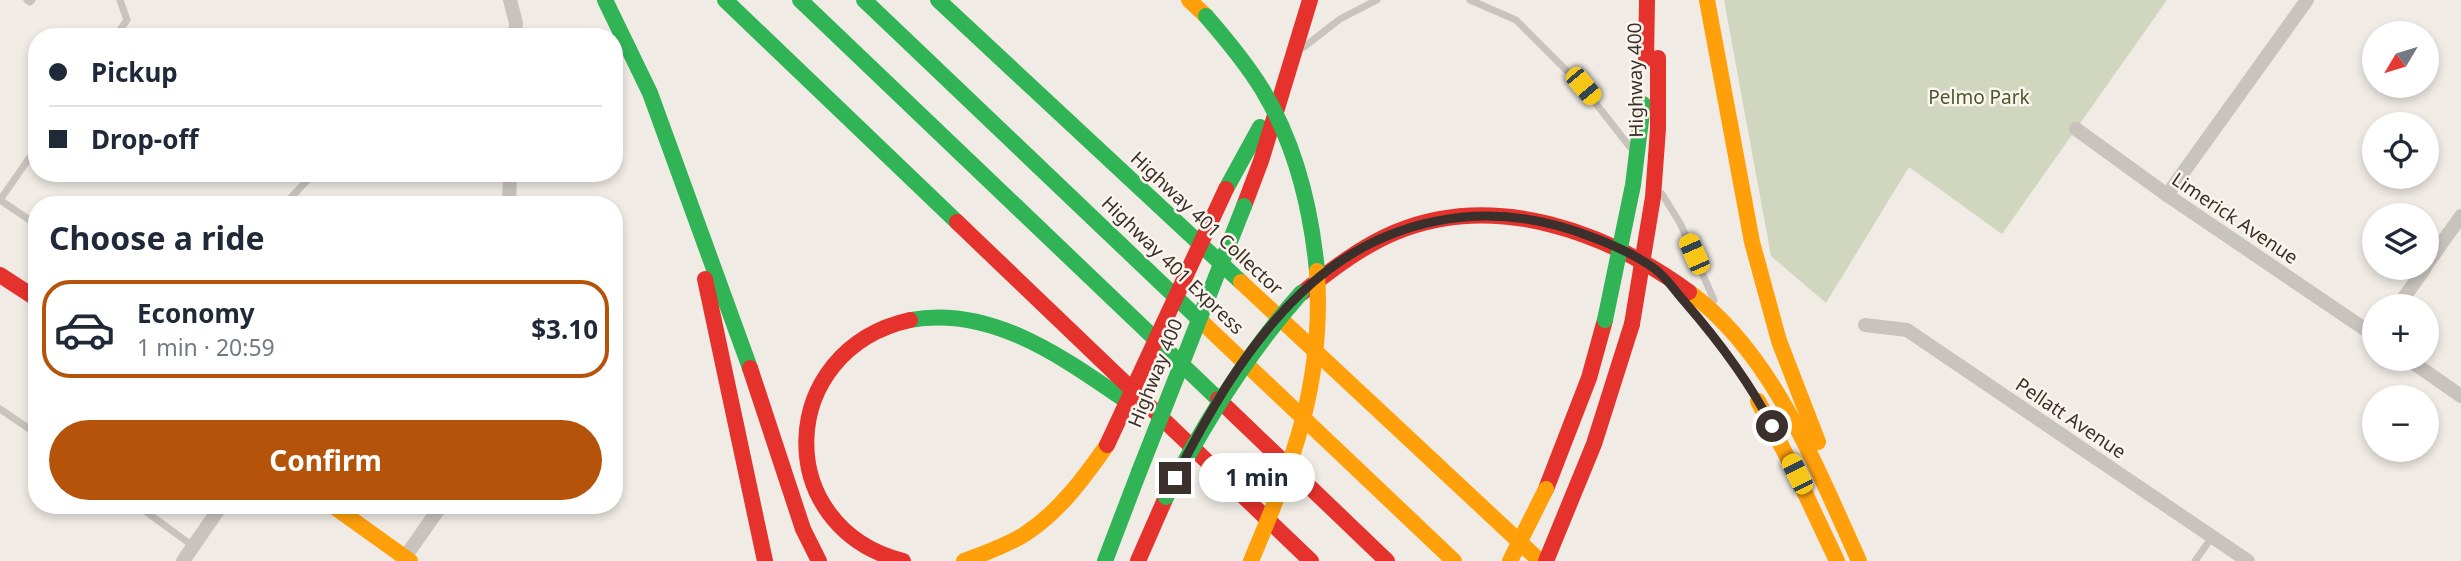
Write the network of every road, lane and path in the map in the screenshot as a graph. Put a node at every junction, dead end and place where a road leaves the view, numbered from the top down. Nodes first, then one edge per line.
1 (120, 0) edge
2 (510, 0) edge
3 (605, 0) edge
4 (724, 0) edge
5 (800, 0) edge
6 (864, 0) edge
7 (938, 0) edge
8 (1189, 0) edge
9 (1310, 0) edge
10 (1377, 0) edge
11 (1470, 0) edge
12 (1647, 0) edge
13 (1654, 0) edge
14 (1707, 0) edge
15 (2307, 0) edge
16 (121, 28) edge
17 (516, 28) edge
18 (619, 28) edge
19 (623, 37) edge
20 (1294, 54) junction
21 (1652, 58) junction
22 (1286, 80) junction
23 (2076, 129) dead end
24 (28, 160) edge
25 (306, 182) edge
26 (685, 185) junction
27 (2167, 195) junction
28 (292, 196) edge
29 (0, 200) edge
30 (2461, 216) edge
31 (28, 219) edge
32 (2439, 247) edge
33 (1657, 270) junction
34 (0, 275) edge
35 (28, 293) edge
36 (1724, 323) junction
37 (1865, 325) dead end
38 (2362, 327) edge
39 (1707, 328) dead end
40 (2425, 371) edge
41 (1750, 388) dead end
42 (2461, 396) edge
43 (0, 409) edge
44 (28, 428) edge
45 (1212, 466) junction
46 (149, 514) edge
47 (215, 514) edge
48 (344, 514) edge
49 (436, 514) edge
50 (2211, 537) junction
51 (193, 546) junction
52 (407, 559) edge
53 (183, 561) edge
54 (765, 561) edge
55 (818, 561) edge
56 (903, 561) edge
57 (964, 561) edge
58 (1104, 561) edge
59 (1138, 561) edge
60 (1251, 561) edge
61 (1311, 561) edge
62 (1387, 561) edge
63 (1454, 561) edge
64 (1510, 561) edge
65 (1540, 561) edge
66 (1546, 561) edge
67 (1838, 561) edge
68 (1862, 561) edge
69 (2195, 561) edge
70 (2248, 561) edge

1 - 16 lane
2 - 17 street
3 - 18 main road
4 - 45 main road
5 - 62 main road
6 - 63 main road, Highway 401 Express
7 - 65 main road, Highway 401 Collector
8 - 60 main road, bridge
9 - 20 main road, Highway 400
10 - 20 lane
11 - 36 lane
12 - 21 main road
13 - 21 main road, Highway 400
14 - 68 main road
15 - 27 street
19 - 26 main road
20 - 22 main road, Highway 400
21 - 64 main road, bridge
21 - 66 main road, Highway 400, bridge
22 - 57 main road, bridge
22 - 58 main road, Highway 400, bridge
23 - 27 street, Limerick Avenue
24 - 29 lane
25 - 28 lane
26 - 54 main road
26 - 55 main road
27 - 38 street, Limerick Avenue
29 - 31 lane
30 - 32 street
33 - 36 main road
33 - 39 main road
33 - 59 main road, bridge
34 - 35 main road
36 - 68 main road
37 - 50 street, Pellatt Avenue
40 - 42 street
41 - 67 main road
43 - 44 lane
45 - 56 main road
45 - 61 main road
46 - 51 lane
47 - 51 street
48 - 52 main road
49 - 52 street
50 - 69 lane
50 - 70 street, Pellatt Avenue
51 - 53 street

